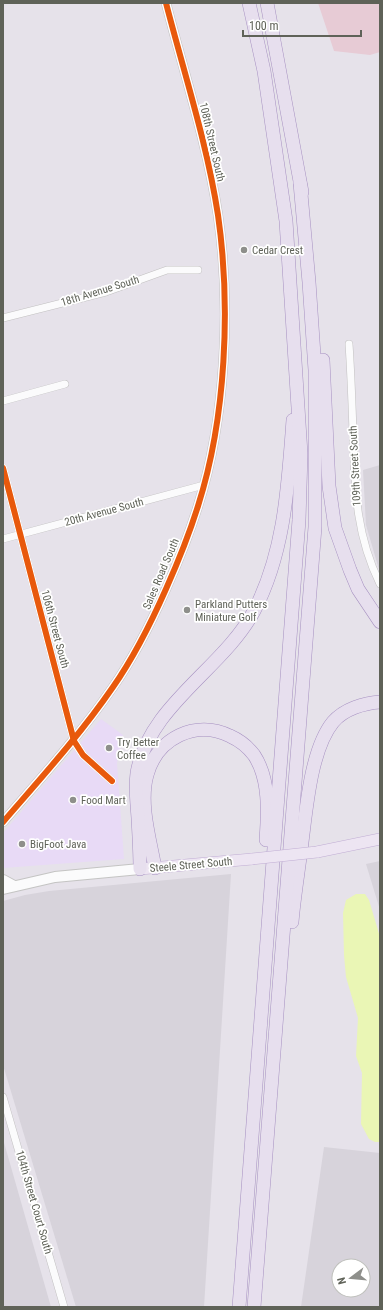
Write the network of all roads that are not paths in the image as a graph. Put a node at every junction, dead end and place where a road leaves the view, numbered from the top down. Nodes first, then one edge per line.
1 (166, 3) edge
2 (249, 3) edge
3 (267, 3) edge
4 (300, 183) junction
5 (198, 270) dead end
6 (224, 289) joint
7 (3, 318) edge
8 (349, 344) dead end
9 (297, 368) junction
10 (65, 384) dead end
11 (3, 401) edge
12 (3, 468) edge
13 (204, 485) junction
14 (20, 534) junction
15 (3, 539) edge
16 (380, 584) edge
17 (380, 622) edge
18 (380, 702) edge
19 (74, 741) junction
20 (112, 781) dead end
21 (3, 822) edge
22 (380, 839) edge
23 (155, 868) junction
24 (140, 869) junction
25 (3, 880) edge
26 (14, 886) junction
27 (3, 889) edge
28 (280, 970) junction
29 (264, 973) junction
30 (3, 1097) edge
31 (64, 1307) edge
32 (239, 1307) edge
33 (254, 1307) edge

1 - 6 street, 108th Street South
2 - 9 highway
3 - 4 highway
4 - 17 highway
4 - 28 highway
5 - 7 street, 18th Avenue South
6 - 13 street, Sales Road South
8 - 16 street, 109th Street South
9 - 24 highway
9 - 29 highway
10 - 11 street
12 - 14 street, 106th Street South
13 - 14 street, 20th Avenue South
13 - 19 street, Sales Road South
14 - 15 street, 20th Avenue South
14 - 19 street, 106th Street South
18 - 28 highway
19 - 20 street, 106th Street South
19 - 21 street, Sales Road South
22 - 23 main road, Steele Street South, bridge
23 - 24 main road, Steele Street South
23 - 29 highway
24 - 26 main road, Steele Street South
25 - 26 main road
26 - 27 main road, Steele Street South
28 - 33 highway
29 - 32 highway
30 - 31 street, 104th Street Court South

